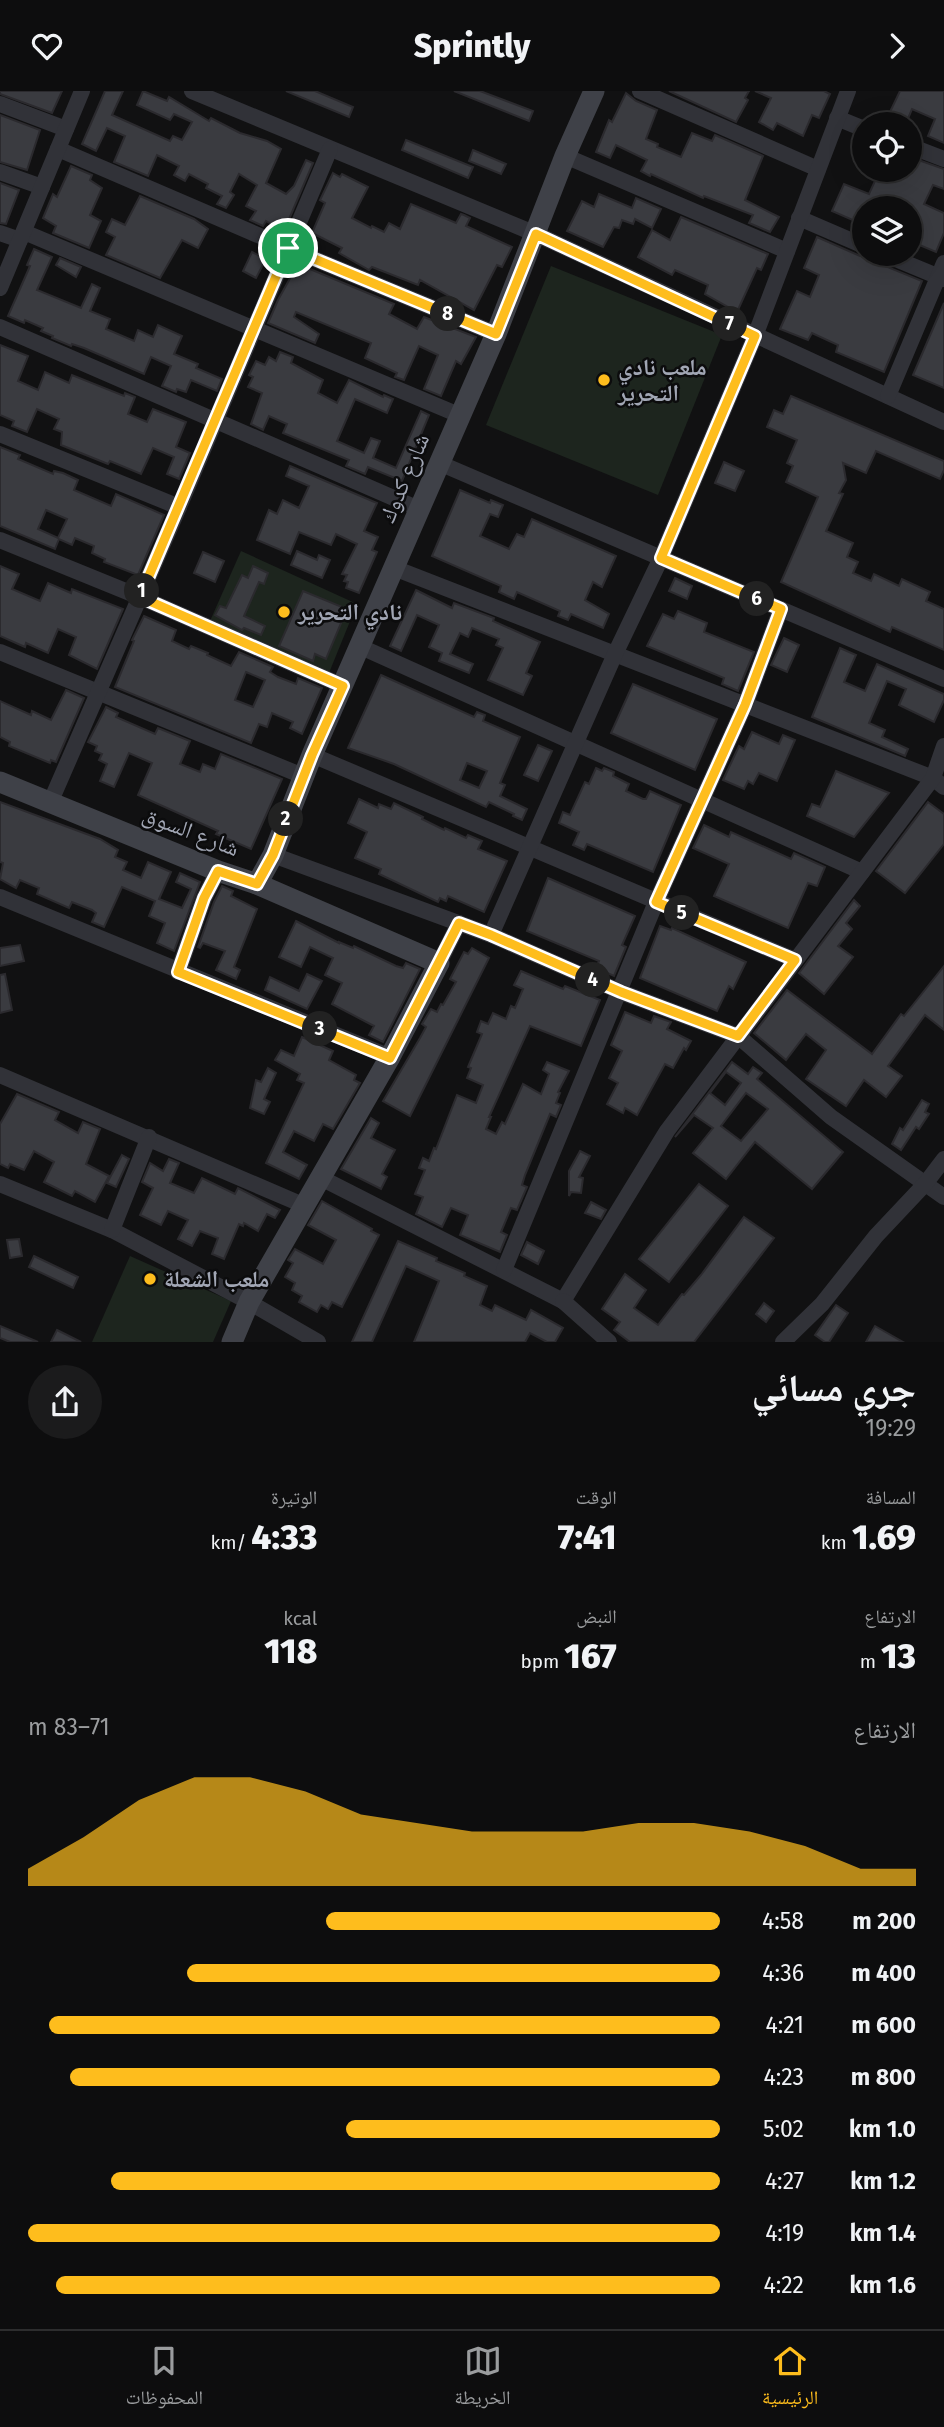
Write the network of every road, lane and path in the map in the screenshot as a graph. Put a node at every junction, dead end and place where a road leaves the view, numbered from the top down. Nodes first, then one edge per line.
1 (82, 91) edge
2 (192, 91) edge
3 (594, 91) edge
4 (639, 91) edge
5 (844, 92) edge
6 (0, 104) edge
7 (837, 118) junction
8 (852, 124) edge
9 (66, 129) junction
10 (58, 149) junction
11 (330, 149) junction
12 (922, 151) edge
13 (565, 156) junction
14 (944, 159) edge
15 (818, 169) junction
16 (0, 171) edge
17 (42, 187) junction
18 (799, 218) junction
19 (0, 233) edge
20 (536, 234) junction
21 (22, 236) junction
22 (852, 241) edge
23 (288, 248) junction
24 (787, 251) junction
25 (921, 266) edge
26 (942, 273) edge
27 (0, 288) edge
28 (0, 327) edge
29 (254, 328) junction
30 (496, 334) junction
31 (755, 336) junction
32 (888, 396) junction
33 (459, 415) junction
34 (214, 421) junction
35 (944, 422) edge
36 (0, 434) edge
37 (439, 463) junction
38 (179, 507) junction
39 (419, 509) junction
40 (0, 540) edge
41 (661, 558) junction
42 (394, 568) junction
43 (140, 597) junction
44 (781, 609) junction
45 (361, 647) junction
46 (0, 652) edge
47 (615, 655) junction
48 (944, 679) edge
49 (343, 686) junction
50 (97, 693) junction
51 (745, 705) junction
52 (575, 744) junction
53 (944, 747) edge
54 (312, 755) junction
55 (303, 776) junction
56 (0, 782) edge
57 (938, 783) edge
58 (703, 801) junction
59 (50, 803) junction
60 (529, 848) junction
61 (273, 855) junction
62 (218, 871) junction
63 (862, 872) junction
64 (257, 884) junction
65 (0, 897) edge
66 (656, 902) junction
67 (459, 923) junction
68 (491, 935) junction
69 (795, 960) junction
70 (439, 963) junction
71 (178, 972) junction
72 (621, 992) junction
73 (738, 1036) junction
74 (390, 1058) junction
75 (0, 1075) edge
76 (149, 1137) junction
77 (944, 1159) edge
78 (321, 1178) junction
79 (0, 1184) edge
80 (925, 1184) junction
81 (944, 1197) edge
82 (303, 1205) junction
83 (112, 1230) junction
84 (503, 1270) junction
85 (563, 1301) junction
86 (249, 1302) junction
87 (232, 1342) edge
88 (318, 1342) edge
89 (610, 1342) edge
90 (783, 1342) edge

1 - 9 street
2 - 11 street
3 - 13 street, شارع كدوك
4 - 15 street
5 - 7 street
6 - 9 street
7 - 8 street
7 - 15 street
9 - 10 street
10 - 17 street
10 - 23 street
11 - 20 street
11 - 23 street
12 - 14 street
13 - 20 street, شارع كدوك
13 - 24 street
15 - 18 street
16 - 17 street
17 - 21 street
18 - 22 street
18 - 24 street
19 - 21 street
20 - 30 street, شارع كدوك
20 - 31 street
21 - 27 street
21 - 29 street
23 - 29 street
23 - 30 street
24 - 31 street
25 - 26 street
26 - 32 street
28 - 34 street
29 - 33 street
29 - 34 street
30 - 33 street, شارع كدوك
31 - 32 street
31 - 41 street
32 - 35 street
33 - 37 street, شارع كدوك
34 - 38 street
34 - 39 street
36 - 38 street
37 - 39 street, شارع كدوك
37 - 41 street
38 - 43 street
39 - 42 street, شارع كدوك
40 - 43 street
41 - 44 street
41 - 47 street
42 - 45 street, شارع كدوك
42 - 47 street
43 - 49 street
43 - 50 street
44 - 48 street
44 - 51 street
45 - 49 street, شارع كدوك
45 - 52 street
46 - 50 street
47 - 51 street
47 - 52 street
49 - 54 street, شارع كدوك
50 - 55 street
50 - 59 street
51 - 57 street
51 - 58 street
52 - 58 street
52 - 60 street
53 - 57 street
54 - 55 street, شارع كدوك
54 - 60 street
55 - 61 street, شارع كدوك
56 - 59 street, شارع السوق
57 - 63 street
58 - 63 street
58 - 66 street
59 - 62 street, شارع السوق
60 - 66 street
60 - 68 street
61 - 64 street, شارع كدوك
61 - 67 street
62 - 64 street, شارع السوق
62 - 71 street
63 - 69 street
64 - 70 street, شارع السوق
65 - 71 street
66 - 69 street
66 - 72 street
67 - 68 street
67 - 70 street
68 - 72 street
69 - 73 street
70 - 74 street
71 - 74 street
72 - 73 street
72 - 84 street
73 - 80 street
73 - 85 street
74 - 78 street
75 - 76 street
76 - 82 street
76 - 83 street
77 - 80 street
78 - 82 street
78 - 84 street
79 - 83 street
80 - 81 street
80 - 90 street
82 - 86 street
83 - 86 street
84 - 85 street
85 - 89 street
86 - 87 street
86 - 88 street

